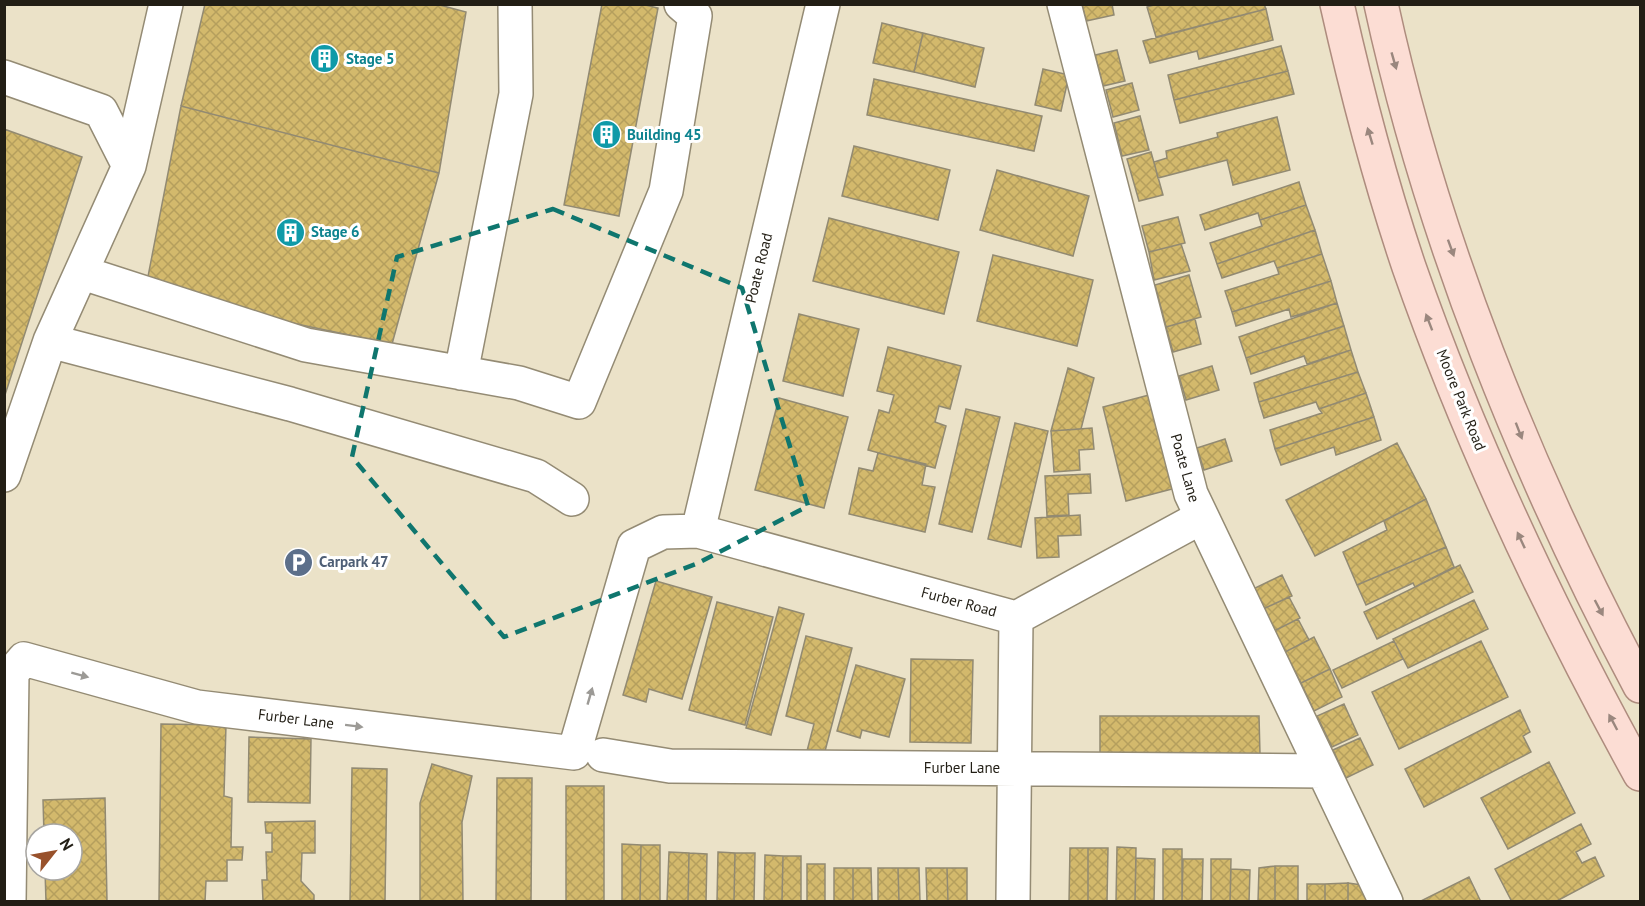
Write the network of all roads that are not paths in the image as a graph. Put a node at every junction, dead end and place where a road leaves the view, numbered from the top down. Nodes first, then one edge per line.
1 (166, 4) edge
2 (515, 4) edge
3 (681, 4) edge
4 (823, 4) edge
5 (1064, 4) edge
6 (1337, 4) edge
7 (1381, 4) edge
8 (4, 77) edge
9 (129, 166) junction
10 (83, 273) junction
11 (50, 341) junction
12 (461, 373) junction
13 (4, 475) edge
14 (572, 498) dead end
15 (1200, 518) junction
16 (698, 531) junction
17 (1016, 618) junction
18 (1641, 686) edge
19 (589, 754) junction
20 (1017, 768) junction
21 (1322, 771) junction
22 (1641, 774) edge
23 (9, 902) edge
24 (1014, 902) edge
25 (1386, 902) edge

1 - 9 street
2 - 12 street
3 - 12 street
4 - 16 street, Poate Road
5 - 15 street, Poate Lane
22 -> 6 main road, Moore Park Road
7 -> 18 main road
8 - 9 street
9 - 10 street
10 - 11 street
10 - 12 street
11 - 13 street
11 - 14 street
15 - 17 street
15 - 21 street, Poate Lane
16 - 17 street, Furber Road
19 -> 16 street, Furber Road
17 - 20 street, Furber Road
19 - 20 street, Furber Lane
23 -> 19 street, Furber Lane
20 - 21 street, Furber Lane
20 - 24 street, Furber Road
21 - 25 street, Poate Lane

